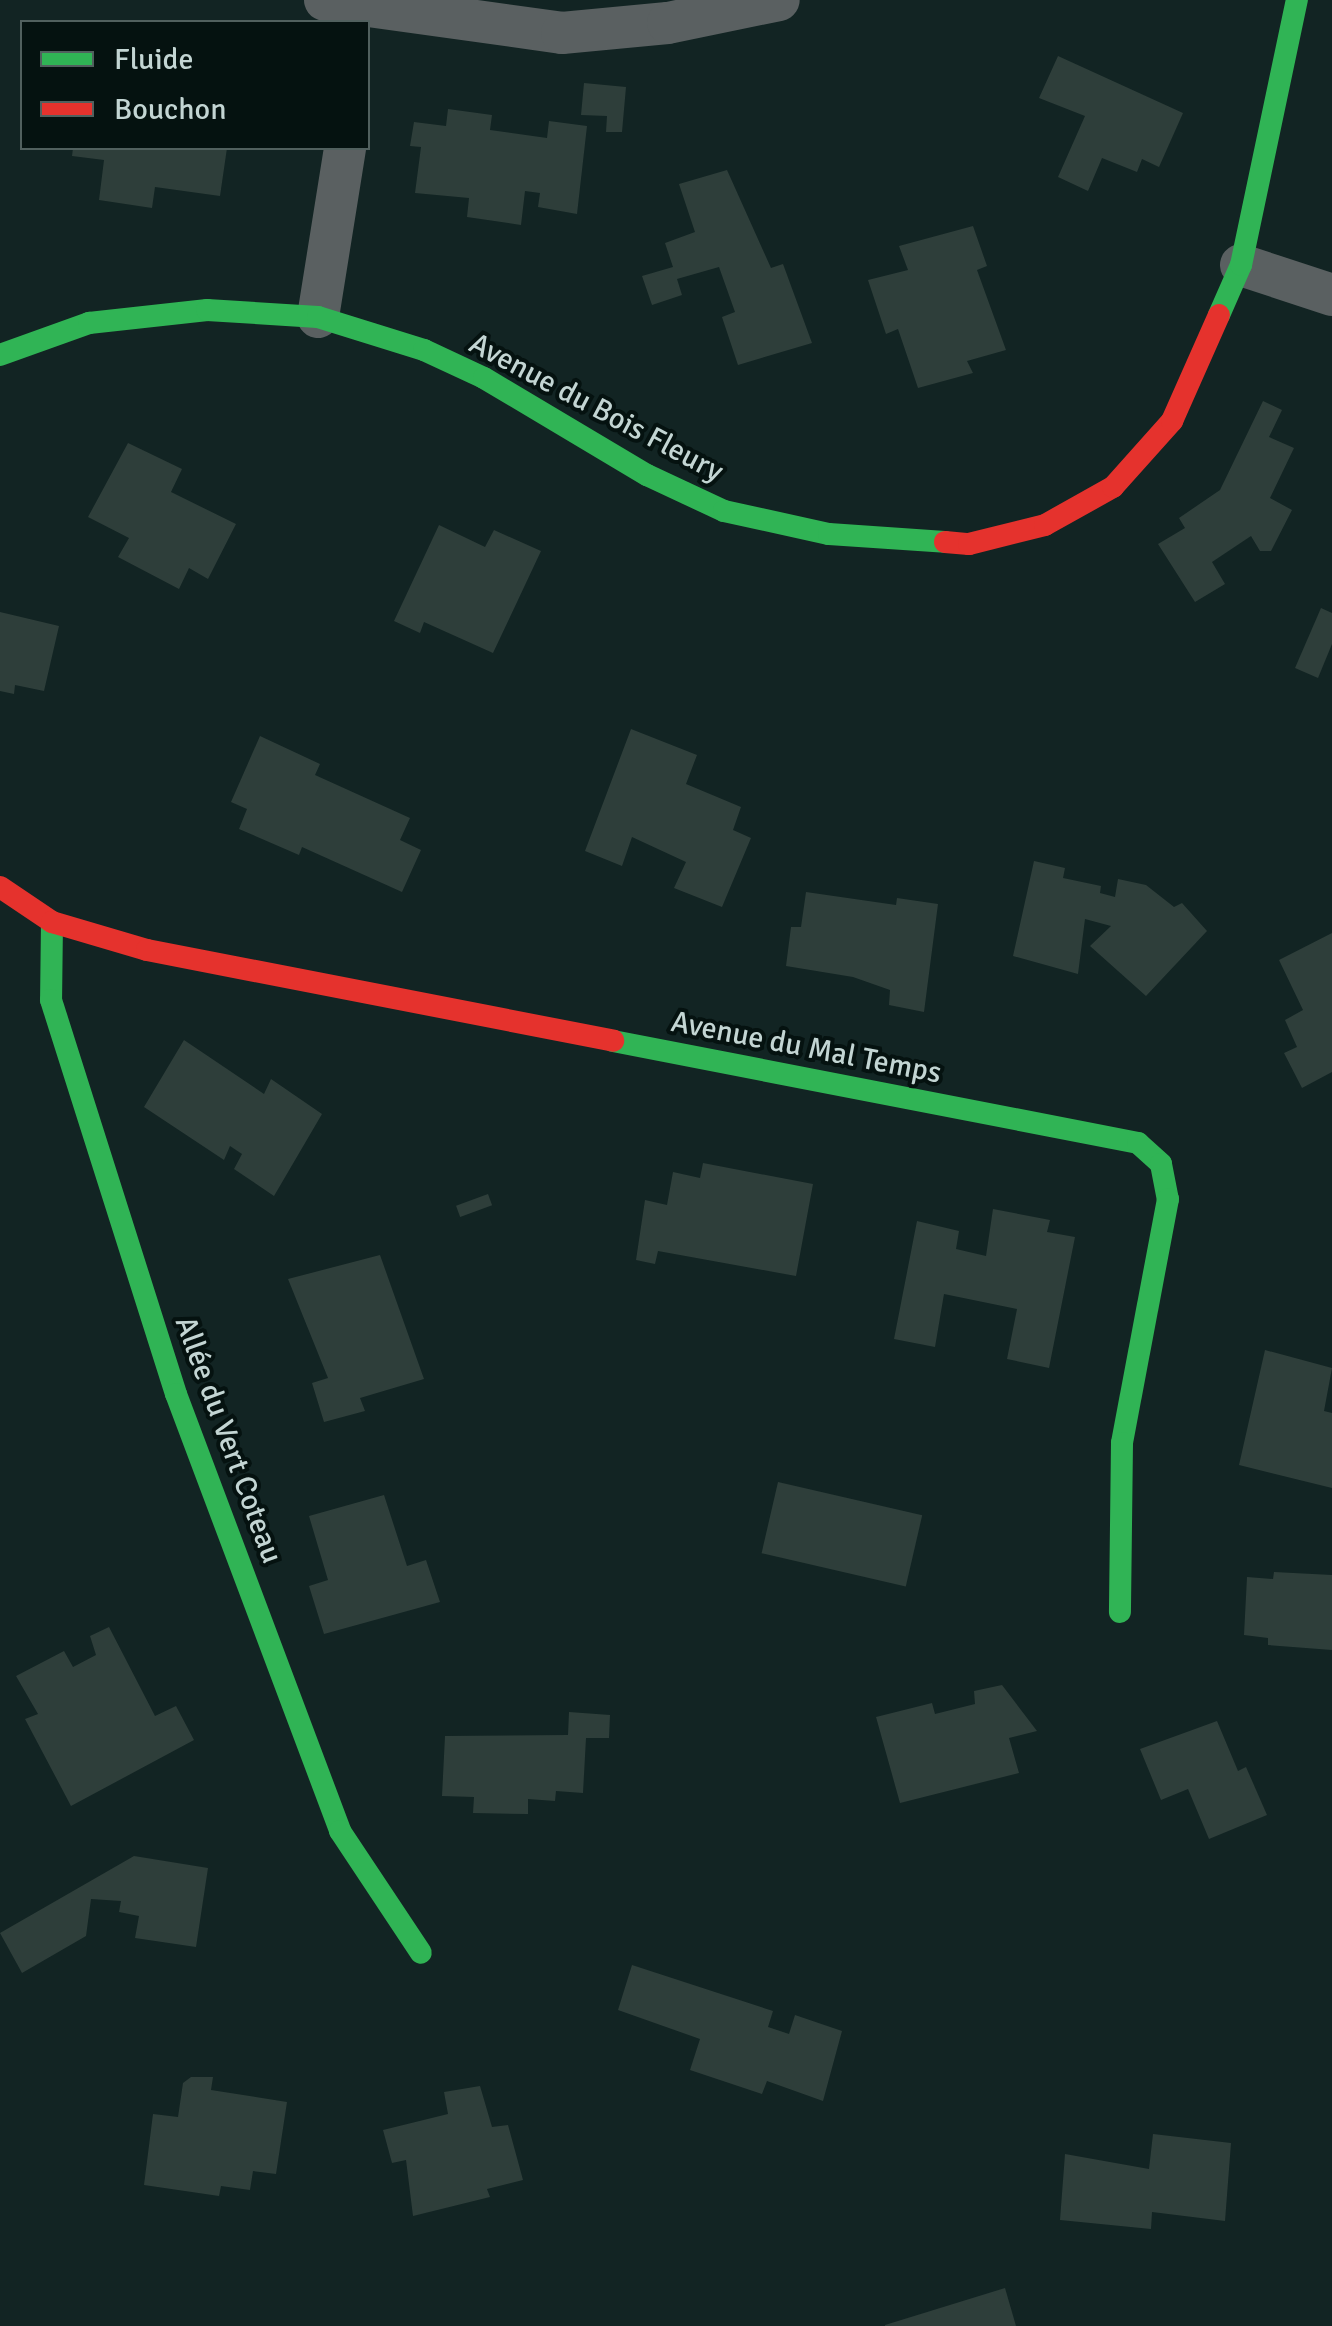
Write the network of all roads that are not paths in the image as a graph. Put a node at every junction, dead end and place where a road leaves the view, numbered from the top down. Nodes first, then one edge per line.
1 (325, 0) edge
2 (778, 0) edge
3 (1298, 0) edge
4 (366, 10) edge
5 (344, 150) edge
6 (1241, 265) junction
7 (1332, 295) edge
8 (318, 317) junction
9 (0, 355) edge
10 (0, 887) edge
11 (52, 922) junction
12 (1120, 1612) dead end
13 (421, 1953) dead end

1 - 4 street
2 - 4 street
3 - 6 street, Avenue du Bois Fleury
5 - 8 street
6 - 7 street
6 - 8 street, Avenue du Bois Fleury
8 - 9 street, Avenue du Bois Fleury
10 - 11 street, Avenue du Mal Temps
11 - 12 street, Avenue du Mal Temps
11 - 13 street, Allée du Vert Coteau

